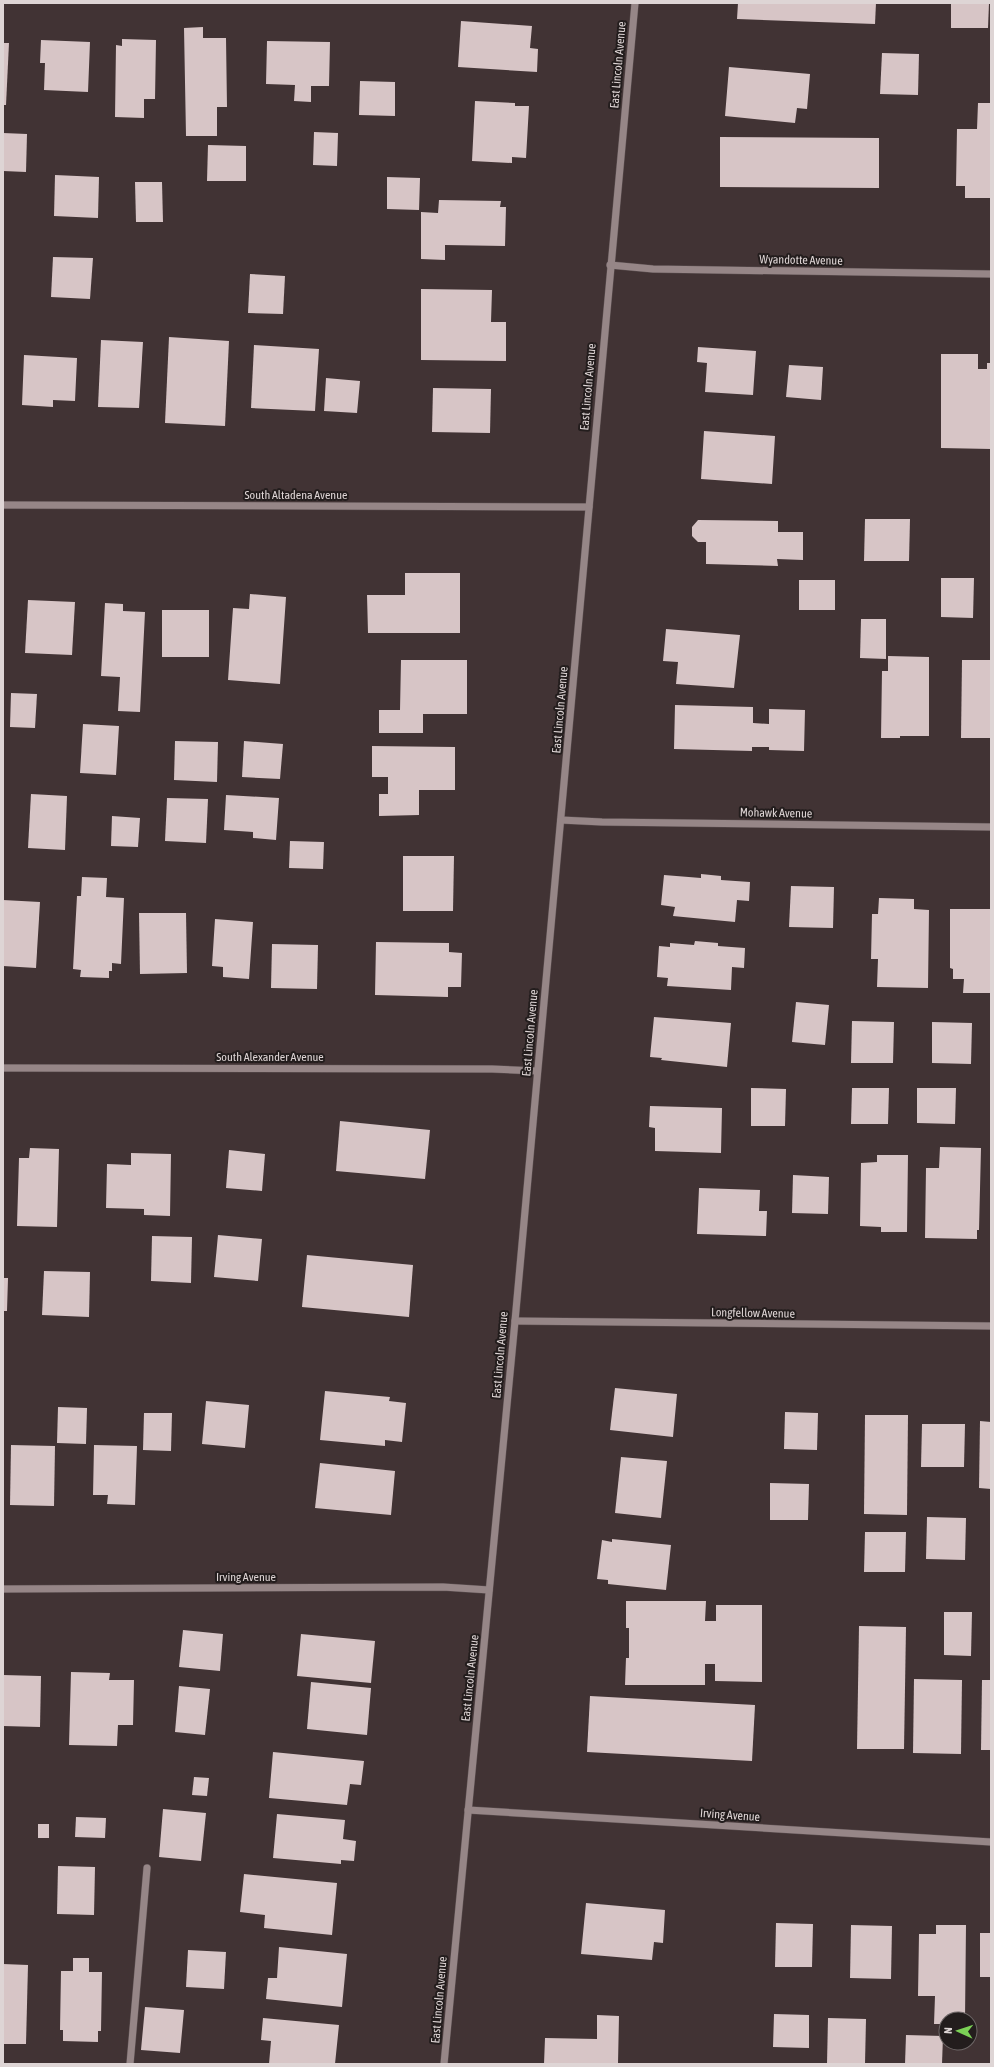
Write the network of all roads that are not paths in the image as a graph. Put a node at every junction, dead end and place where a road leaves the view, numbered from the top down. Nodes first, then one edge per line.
1 (635, 3) edge
2 (610, 265) junction
3 (991, 274) edge
4 (3, 505) edge
5 (589, 507) junction
6 (561, 820) junction
7 (991, 827) edge
8 (3, 1068) edge
9 (537, 1070) junction
10 (515, 1321) junction
11 (991, 1326) edge
12 (3, 1589) edge
13 (489, 1590) junction
14 (468, 1810) junction
15 (991, 1842) edge
16 (147, 1868) dead end
17 (130, 2064) edge
18 (444, 2064) edge

1 - 2 street, East Lincoln Avenue
2 - 3 street, Wyandotte Avenue
2 - 5 street, East Lincoln Avenue
4 - 5 street, South Altadena Avenue
5 - 6 street, East Lincoln Avenue
6 - 7 street, Mohawk Avenue
6 - 9 street, East Lincoln Avenue
8 - 9 street, South Alexander Avenue
9 - 10 street, East Lincoln Avenue
10 - 11 street, Longfellow Avenue
10 - 13 street, East Lincoln Avenue
12 - 13 street, Irving Avenue
13 - 14 street, East Lincoln Avenue
14 - 15 street, Irving Avenue
14 - 18 street, East Lincoln Avenue
16 - 17 street

